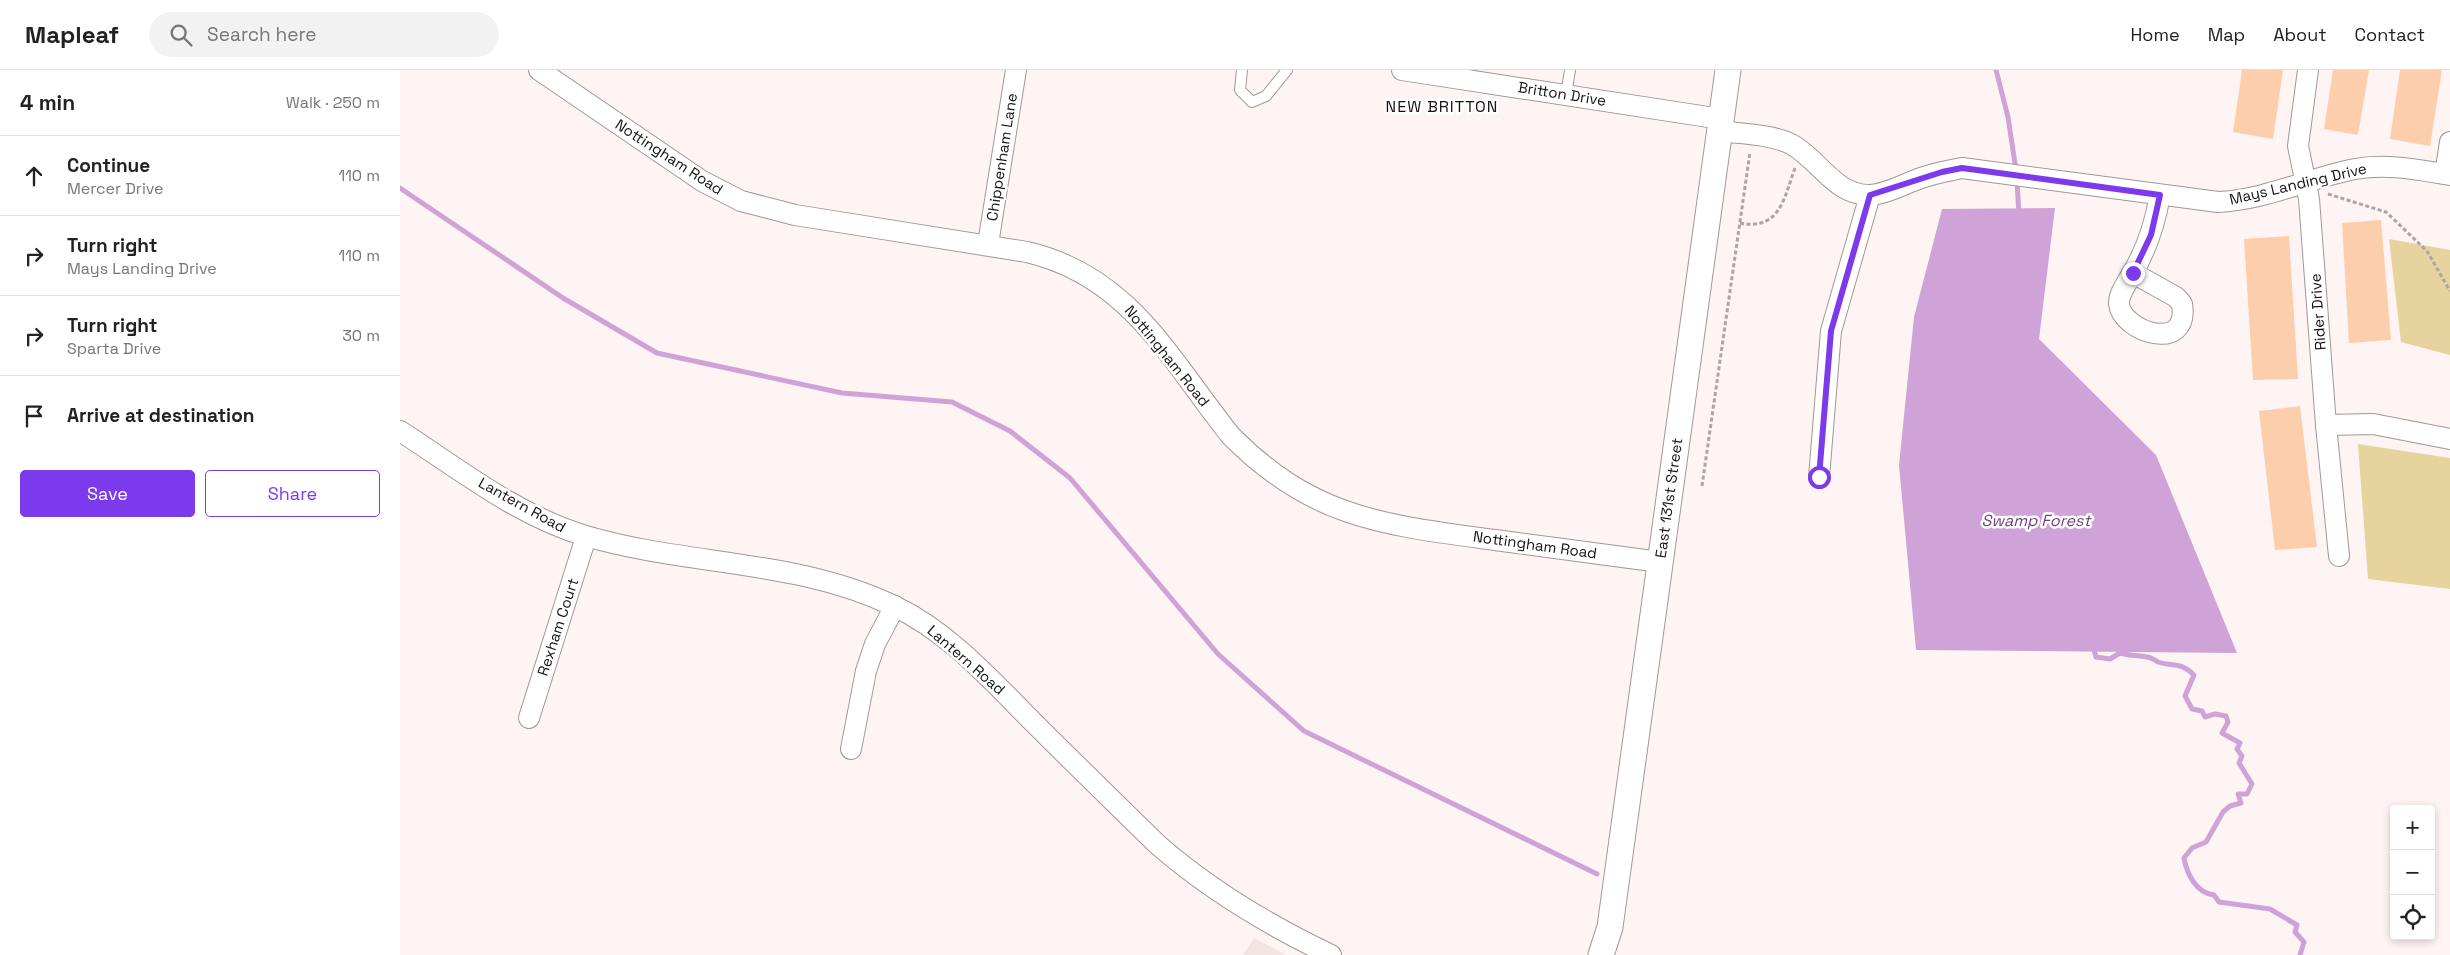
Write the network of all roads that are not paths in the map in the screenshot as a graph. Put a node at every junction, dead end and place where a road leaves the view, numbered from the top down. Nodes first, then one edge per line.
1 (539, 70) edge
2 (1016, 70) edge
3 (1242, 70) edge
4 (1287, 70) edge
5 (1402, 70) edge
6 (1570, 70) edge
7 (1728, 70) edge
8 (2308, 70) edge
9 (1566, 95) junction
10 (1720, 125) junction
11 (2450, 142) edge
12 (2448, 174) edge
13 (2305, 183) junction
14 (1870, 195) junction
15 (2160, 195) junction
16 (988, 244) junction
17 (2133, 273) dead end
18 (2326, 426) junction
19 (400, 431) edge
20 (2450, 439) edge
21 (1819, 477) dead end
22 (586, 537) junction
23 (2339, 556) dead end
24 (1660, 562) junction
25 (895, 606) junction
26 (529, 718) dead end
27 (851, 749) dead end
28 (1610, 927) junction
29 (1331, 955) edge
30 (1602, 955) edge
31 (1613, 955) edge

1 - 16 street, Nottingham Road
2 - 16 street, Chippenham Lane
3 - 4 lane
5 - 9 street, Britton Drive
6 - 9 lane
7 - 10 street, East 131st Street
8 - 13 street, Rider Drive
9 - 10 street, Britton Drive
10 - 14 street
10 - 24 street, East 131st Street
11 - 12 street
12 - 13 street, Mays Landing Drive
13 - 15 street, Mays Landing Drive
13 - 18 street, Rider Drive
14 - 15 street, Mays Landing Drive
14 - 21 street
15 - 17 street
16 - 24 street, Nottingham Road
18 - 20 street
18 - 23 street, Rider Drive
19 - 22 street, Lantern Road
22 - 25 street, Lantern Road
22 - 26 street, Rexham Court
24 - 28 street, East 131st Street
25 - 27 street
25 - 29 street, Lantern Road
28 - 30 street, East 131st Street
28 - 31 street, East 131st Street

